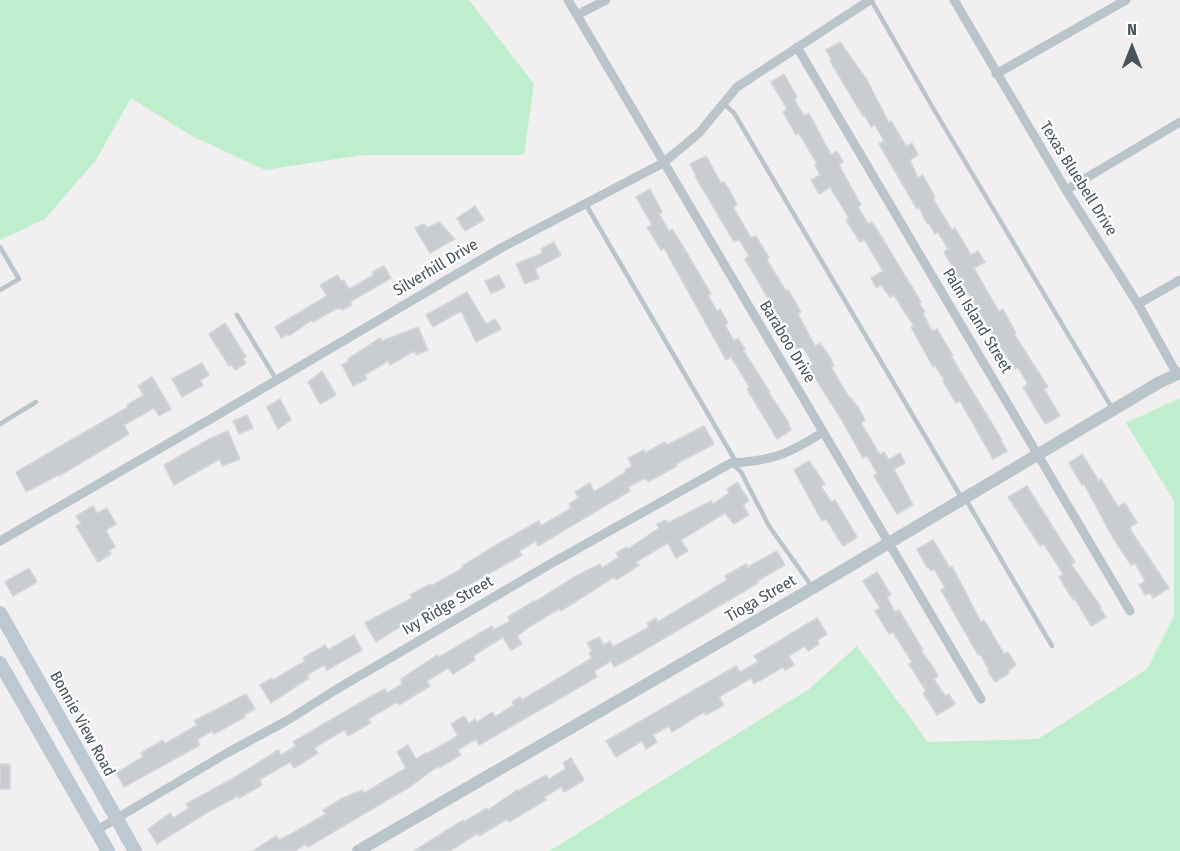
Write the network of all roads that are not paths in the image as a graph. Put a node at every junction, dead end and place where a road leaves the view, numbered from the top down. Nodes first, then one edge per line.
1 (568, 0) edge
2 (606, 0) edge
3 (870, 0) edge
4 (954, 0) edge
5 (1126, 0) edge
6 (577, 15) junction
7 (797, 47) junction
8 (996, 74) junction
9 (723, 104) junction
10 (1180, 122) edge
11 (663, 163) junction
12 (1066, 190) junction
13 (585, 203) junction
14 (0, 247) edge
15 (1180, 280) edge
16 (0, 290) edge
17 (1138, 304) junction
18 (237, 315) dead end
19 (1178, 373) edge
20 (277, 380) junction
21 (36, 402) dead end
22 (1114, 410) junction
23 (0, 424) edge
24 (823, 432) junction
25 (1039, 455) junction
26 (733, 463) junction
27 (963, 499) junction
28 (0, 541) edge
29 (888, 542) junction
30 (813, 588) junction
31 (1131, 611) dead end
32 (0, 613) edge
33 (1052, 646) dead end
34 (0, 663) edge
35 (981, 699) dead end
36 (116, 818) junction
37 (97, 830) junction
38 (108, 851) edge
39 (135, 851) edge
40 (357, 851) edge

1 - 6 street, Baraboo Drive
2 - 6 street
3 - 7 street, Silverhill Drive
3 - 22 lane
4 - 8 street, Texas Bluebell Drive
5 - 8 street
6 - 11 street, Baraboo Drive
7 - 9 street, Silverhill Drive
7 - 25 street, Palm Island Street
8 - 12 street, Texas Bluebell Drive
9 - 11 street, Silverhill Drive
9 - 27 lane
10 - 12 street
11 - 13 street, Silverhill Drive
11 - 24 street, Baraboo Drive
12 - 17 street, Texas Bluebell Drive
13 - 20 street, Silverhill Drive
13 - 26 lane
14 - 16 lane
15 - 17 street
17 - 19 street, Texas Bluebell Drive
18 - 20 lane
19 - 22 street, Tioga Street
20 - 28 street, Silverhill Drive
21 - 23 lane
22 - 25 street, Tioga Street
24 - 26 street, Ivy Ridge Street
24 - 29 street, Baraboo Drive
25 - 27 street, Tioga Street
25 - 31 street, Palm Island Street
26 - 30 lane
26 - 36 street, Ivy Ridge Street
27 - 29 street, Tioga Street
27 - 33 lane
29 - 30 street, Tioga Street
29 - 35 street, Baraboo Drive
30 - 40 street, Tioga Street
32 - 36 main road, Bonnie View Road
34 - 37 main road
36 - 37 street, Ivy Ridge Street
36 - 39 main road, Bonnie View Road
37 - 38 main road

